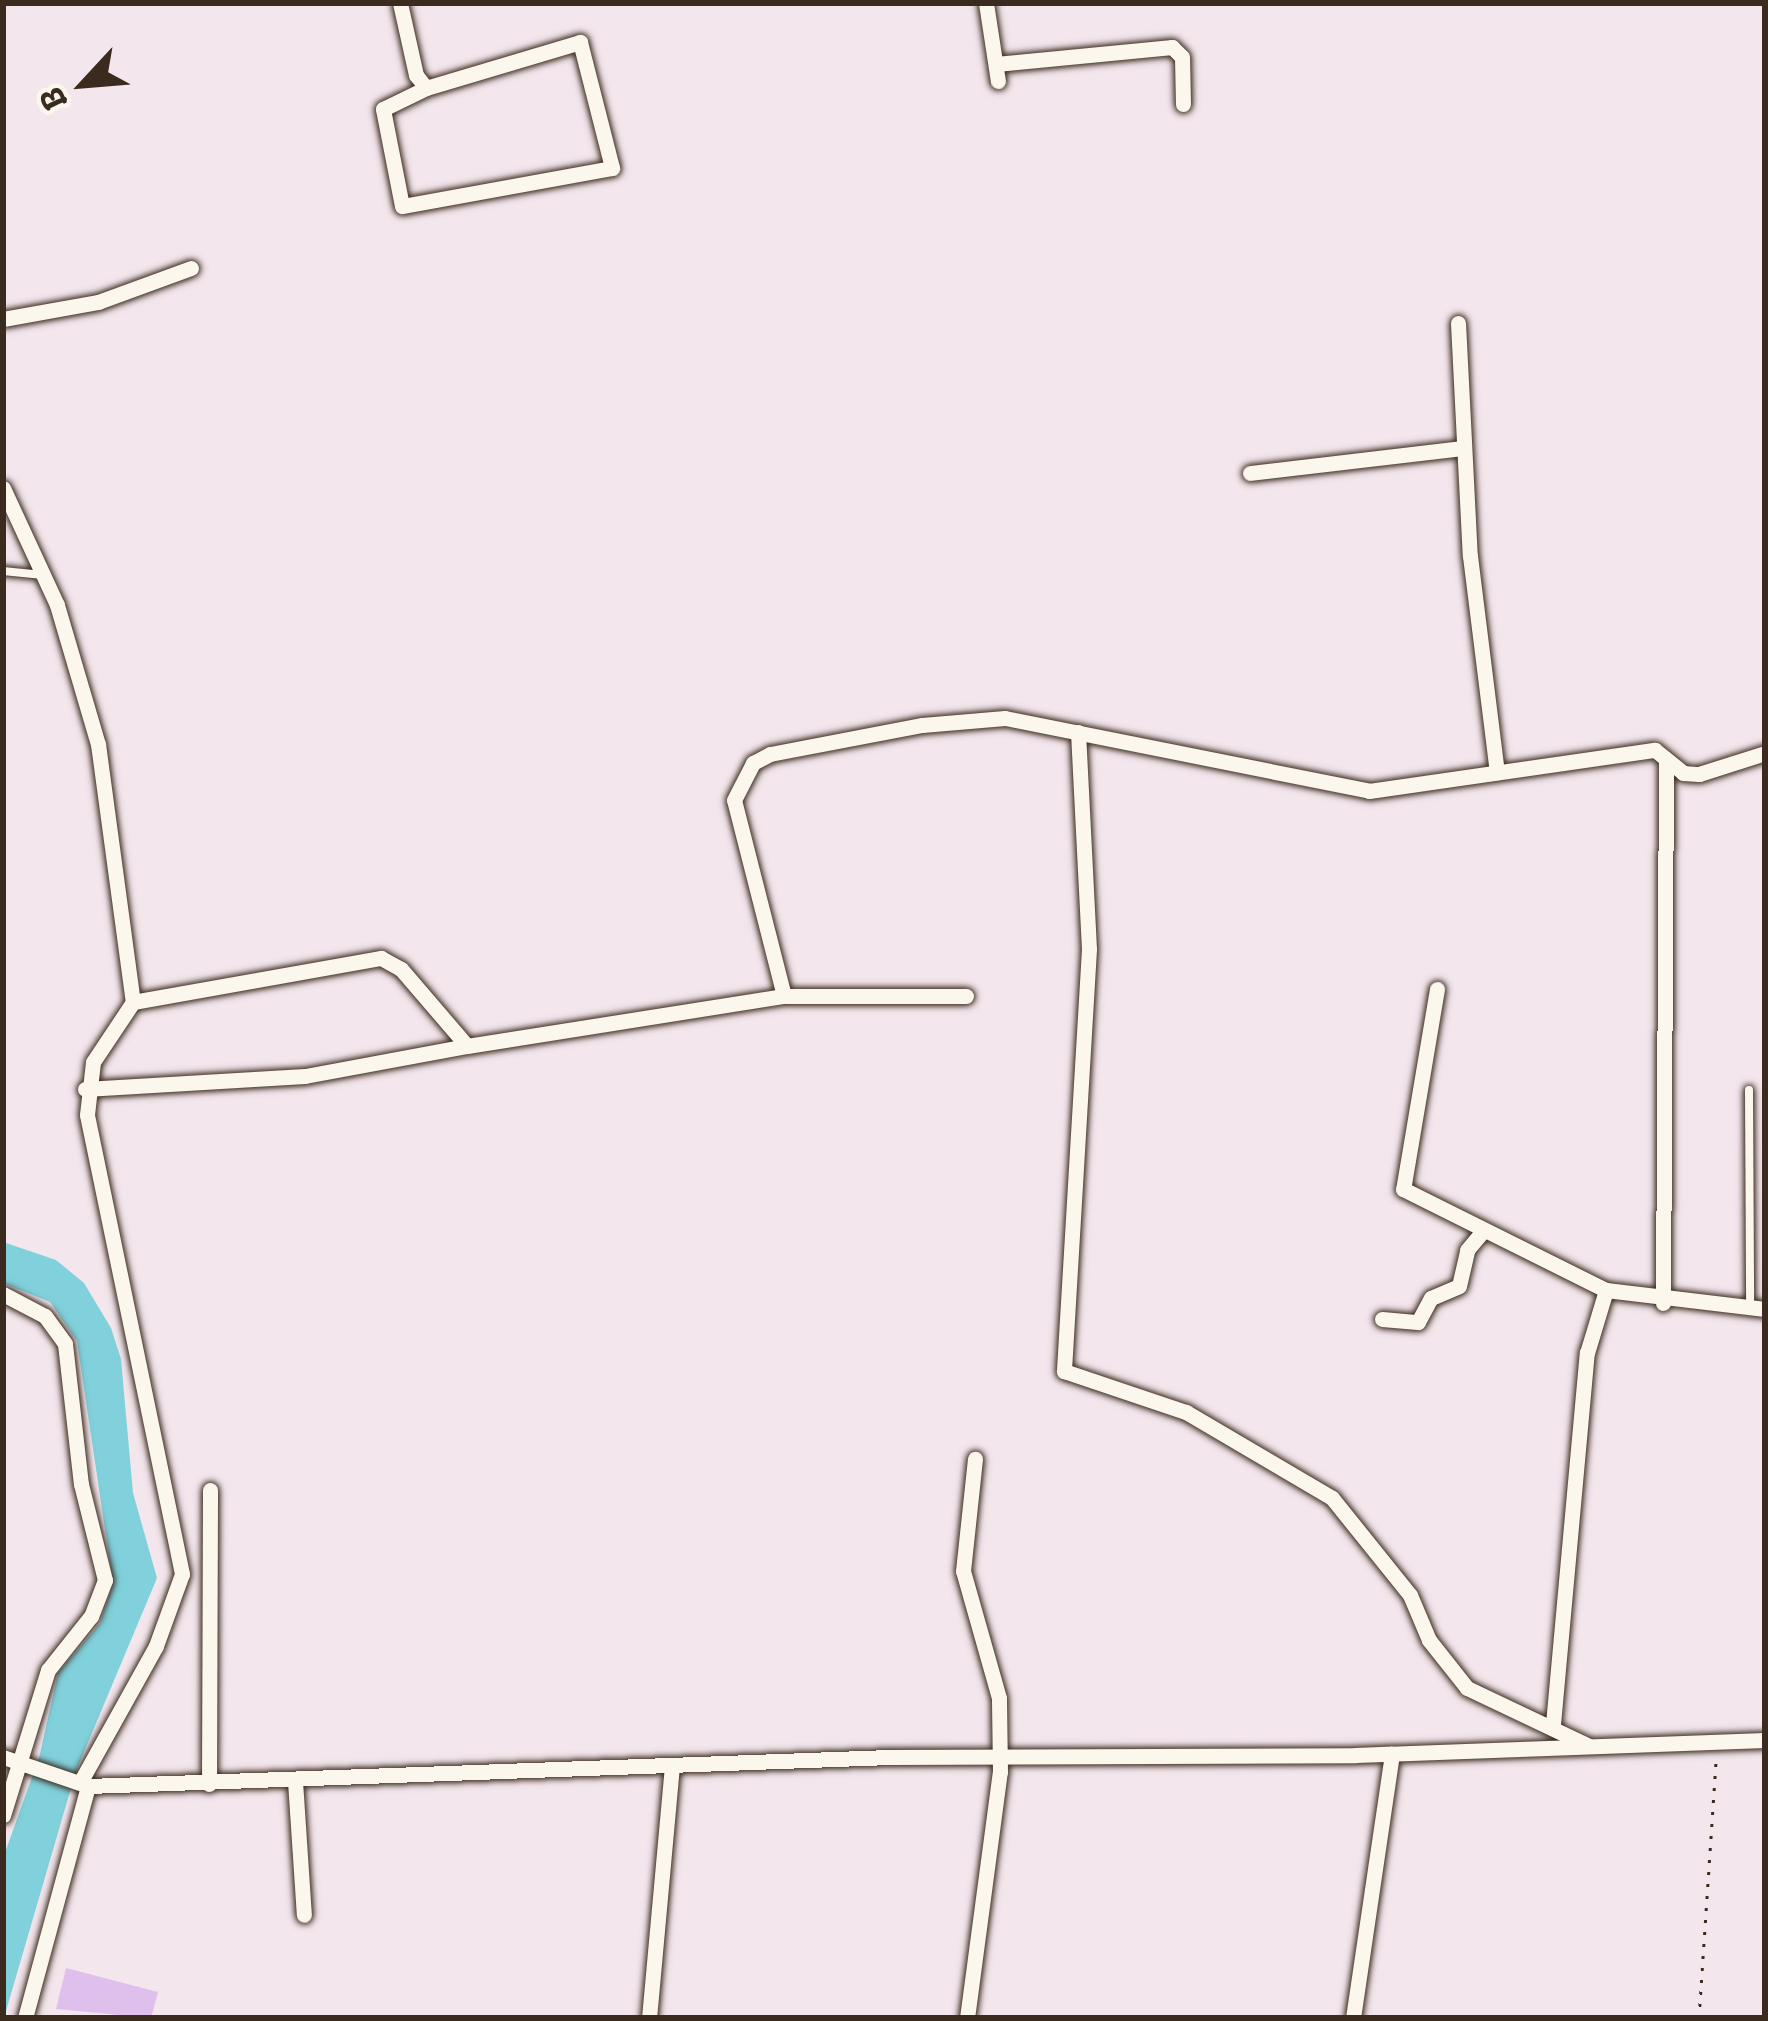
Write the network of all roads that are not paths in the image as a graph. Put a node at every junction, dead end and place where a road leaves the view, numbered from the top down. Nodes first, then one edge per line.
1 (400, 3) edge
2 (986, 3) edge
3 (427, 88) junction
4 (1183, 104) dead end
5 (191, 268) dead end
6 (3, 319) edge
7 (1458, 322) dead end
8 (1464, 448) junction
9 (1250, 473) dead end
10 (3, 488) edge
11 (3, 571) edge
12 (43, 575) junction
13 (1078, 732) junction
14 (1765, 753) edge
15 (1666, 759) junction
16 (1497, 772) junction
17 (1437, 989) dead end
18 (784, 996) junction
19 (966, 997) dead end
20 (133, 1002) junction
21 (467, 1046) junction
22 (85, 1089) junction
23 (1749, 1090) dead end
24 (1482, 1232) junction
25 (1606, 1290) junction
26 (3, 1294) edge
27 (1663, 1303) junction
28 (1758, 1308) edge
29 (1382, 1319) dead end
30 (975, 1460) dead end
31 (210, 1490) dead end
32 (1553, 1724) junction
33 (1765, 1740) edge
34 (1589, 1747) junction
35 (1392, 1754) junction
36 (999, 1756) junction
37 (3, 1757) edge
38 (26, 1765) junction
39 (672, 1767) junction
40 (295, 1781) junction
41 (84, 1784) junction
42 (209, 1784) junction
43 (3, 1815) edge
44 (304, 1916) dead end
45 (26, 2018) edge
46 (649, 2018) edge
47 (967, 2018) edge
48 (1353, 2018) edge

1 - 3 street
2 - 4 street
3 - 3 street
5 - 6 street
7 - 8 street
8 - 9 street
8 - 16 street
10 - 12 street
11 - 12 lane
12 - 20 street
13 - 16 street
13 - 18 street
13 - 32 street
14 - 15 street
15 - 16 street
15 - 27 street
17 - 24 street
18 - 19 street
18 - 21 street
20 - 21 street
20 - 22 street
21 - 22 street
22 - 41 street
23 - 28 lane
24 - 25 street
24 - 29 street
25 - 27 street
25 - 32 street
26 - 38 street
27 - 28 street
30 - 36 street
31 - 42 street
32 - 34 street
33 - 34 street
34 - 35 street
35 - 36 street
35 - 48 street
36 - 39 street
36 - 47 street
37 - 38 street
38 - 41 street
38 - 43 street
39 - 40 street
39 - 46 street
40 - 42 street
40 - 44 street
41 - 42 street
41 - 45 street

